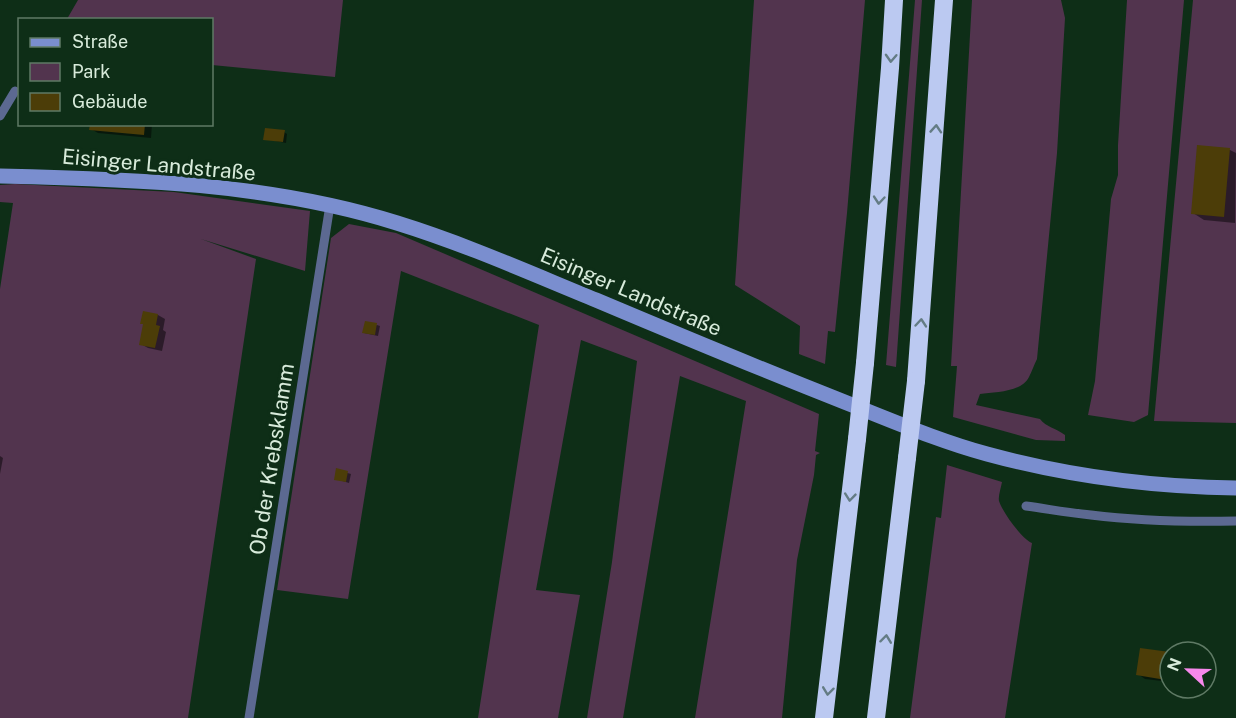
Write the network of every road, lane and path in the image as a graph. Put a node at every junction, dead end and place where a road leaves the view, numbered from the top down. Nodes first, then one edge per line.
1 (894, 0) edge
2 (944, 0) edge
3 (15, 91) dead end
4 (0, 116) edge
5 (0, 176) edge
6 (330, 205) junction
7 (1236, 488) edge
8 (1026, 506) dead end
9 (1236, 521) edge
10 (249, 718) edge
11 (824, 718) edge
12 (876, 718) edge

1 -> 11 highway, bridge
12 -> 2 highway, bridge
3 - 4 lane
5 - 6 main road, Eisinger Landstraße
6 - 7 main road, Eisinger Landstraße
6 - 10 lane, Ob der Krebsklamm
8 - 9 lane

